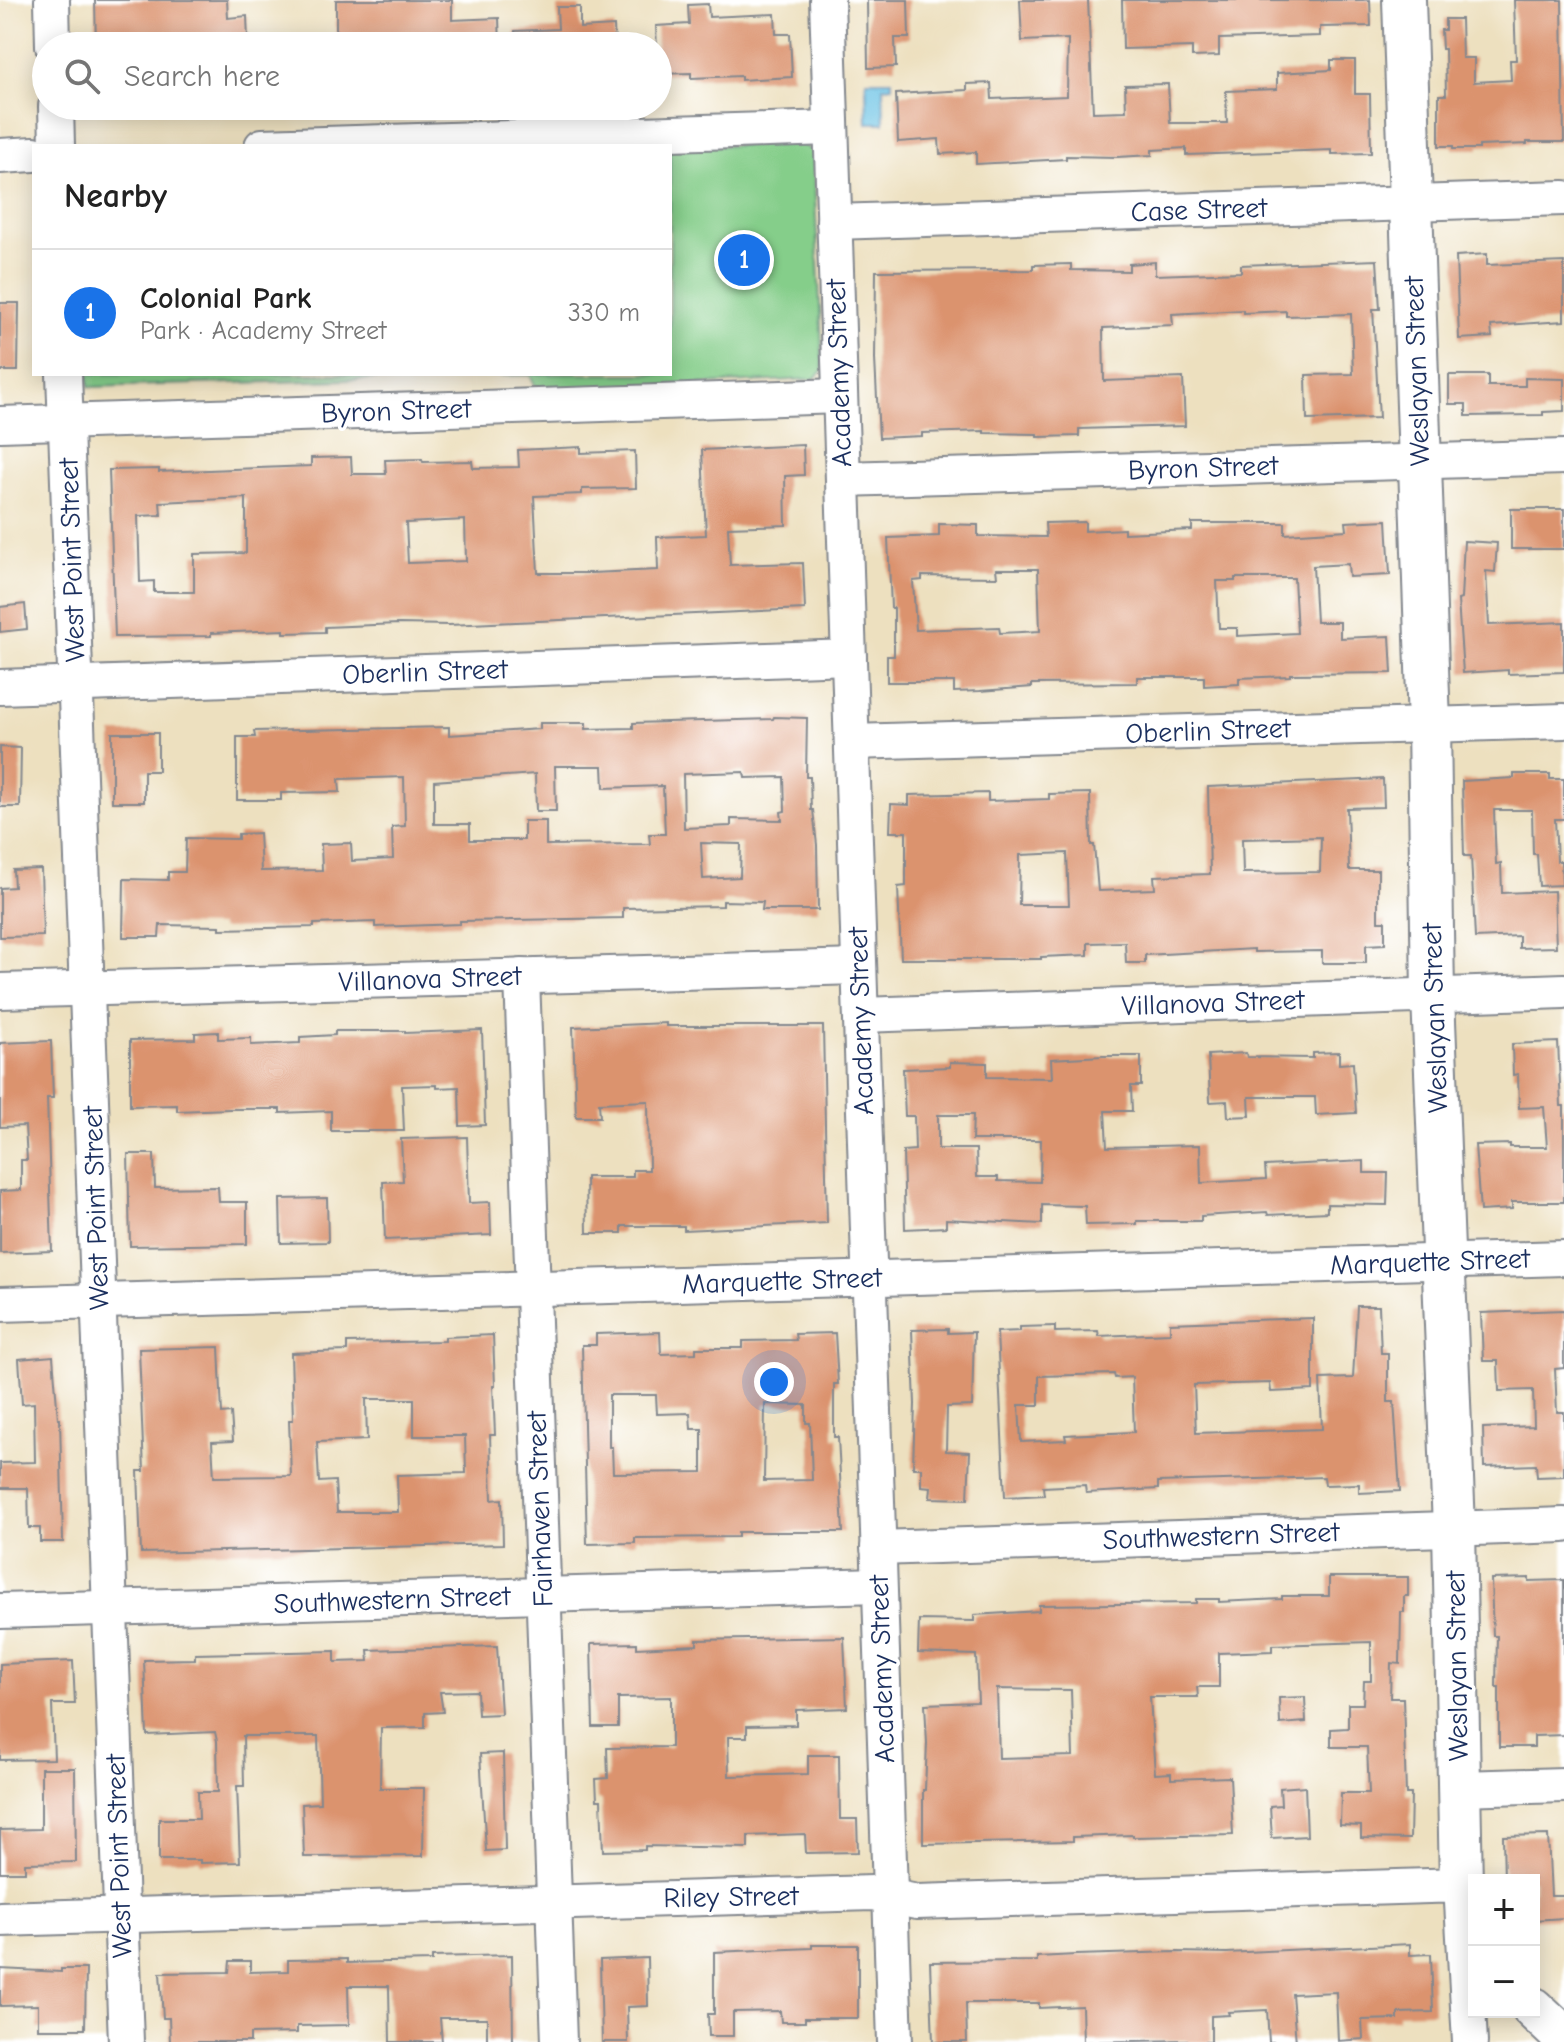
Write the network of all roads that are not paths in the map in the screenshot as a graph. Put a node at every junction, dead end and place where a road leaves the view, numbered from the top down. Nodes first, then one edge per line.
1 (52, 0) edge
2 (827, 0) edge
3 (1404, 0) edge
4 (53, 32) edge
5 (56, 120) edge
6 (831, 128) junction
7 (57, 144) edge
8 (325, 144) edge
9 (32, 154) edge
10 (0, 156) edge
11 (1564, 198) edge
12 (1412, 203) junction
13 (834, 222) junction
14 (64, 376) edge
15 (840, 396) junction
16 (66, 422) junction
17 (0, 424) edge
18 (1564, 457) edge
19 (1420, 461) junction
20 (843, 479) junction
21 (849, 657) junction
22 (77, 685) junction
23 (0, 687) edge
24 (1564, 721) edge
25 (1429, 725) junction
26 (852, 742) junction
27 (859, 967) junction
28 (522, 976) junction
29 (88, 988) junction
30 (0, 991) edge
31 (1564, 991) edge
32 (1433, 996) junction
33 (861, 1015) junction
34 (1564, 1258) edge
35 (1443, 1262) junction
36 (870, 1278) junction
37 (533, 1288) junction
38 (99, 1301) junction
39 (0, 1304) edge
40 (1564, 1525) edge
41 (1454, 1528) junction
42 (878, 1548) junction
43 (879, 1585) junction
44 (543, 1595) junction
45 (110, 1608) junction
46 (0, 1611) edge
47 (1564, 1785) edge
48 (1460, 1788) junction
49 (890, 1898) junction
50 (553, 1901) junction
51 (1467, 1901) edge
52 (121, 1915) junction
53 (0, 1919) edge
54 (1540, 2015) edge
55 (1475, 2030) edge
56 (1564, 2037) edge
57 (126, 2042) edge
58 (559, 2042) edge
59 (895, 2042) edge

1 - 4 street
2 - 6 street, Academy Street
3 - 12 main road, Weslayan Street
5 - 7 street
6 - 8 street
6 - 13 street, Academy Street
9 - 10 street
11 - 12 street, Case Street
12 - 13 street, Case Street
12 - 19 main road, Weslayan Street
13 - 15 street, Academy Street
14 - 16 street, West Point Street
15 - 16 street, Byron Street
15 - 20 street, Academy Street
16 - 17 street, Byron Street
16 - 22 street, West Point Street
18 - 19 street, Byron Street
19 - 20 street, Byron Street
19 - 25 main road, Weslayan Street
20 - 21 street, Academy Street
21 - 22 street, Oberlin Street
21 - 26 street, Academy Street
22 - 23 street, Oberlin Street
22 - 29 street, West Point Street
24 - 25 street, Oberlin Street
25 - 26 street, Oberlin Street
25 - 32 main road, Weslayan Street
26 - 27 street, Academy Street
27 - 28 street, Villanova Street
27 - 33 street, Academy Street
28 - 29 street, Villanova Street
28 - 37 street, Fairhaven Street
29 - 30 street, Villanova Street
29 - 38 street, West Point Street
31 - 32 street, Villanova Street
32 - 33 street, Villanova Street
32 - 35 main road, Weslayan Street
33 - 36 street, Academy Street
34 - 35 street, Marquette Street
35 - 36 street, Marquette Street
35 - 41 main road, Weslayan Street
36 - 37 street, Marquette Street
36 - 42 street, Academy Street
37 - 38 street, Marquette Street
37 - 44 street, Fairhaven Street
38 - 39 street, Marquette Street
38 - 45 street, West Point Street
40 - 41 street, Southwestern Street
41 - 42 street, Southwestern Street
41 - 48 main road, Weslayan Street
42 - 43 street, Academy Street
43 - 44 street, Southwestern Street
43 - 49 street, Academy Street
44 - 45 street, Southwestern Street
44 - 50 street, Fairhaven Street
45 - 46 street, Southwestern Street
45 - 52 street, West Point Street
47 - 48 street
48 - 51 main road, Weslayan Street
49 - 50 street, Riley Street
49 - 51 street, Riley Street
49 - 59 street, Academy Street
50 - 52 street, Riley Street
50 - 58 street, Fairhaven Street
51 - 55 street, Weslayan Street
52 - 53 street, Riley Street
52 - 57 street, West Point Street
54 - 56 main road

